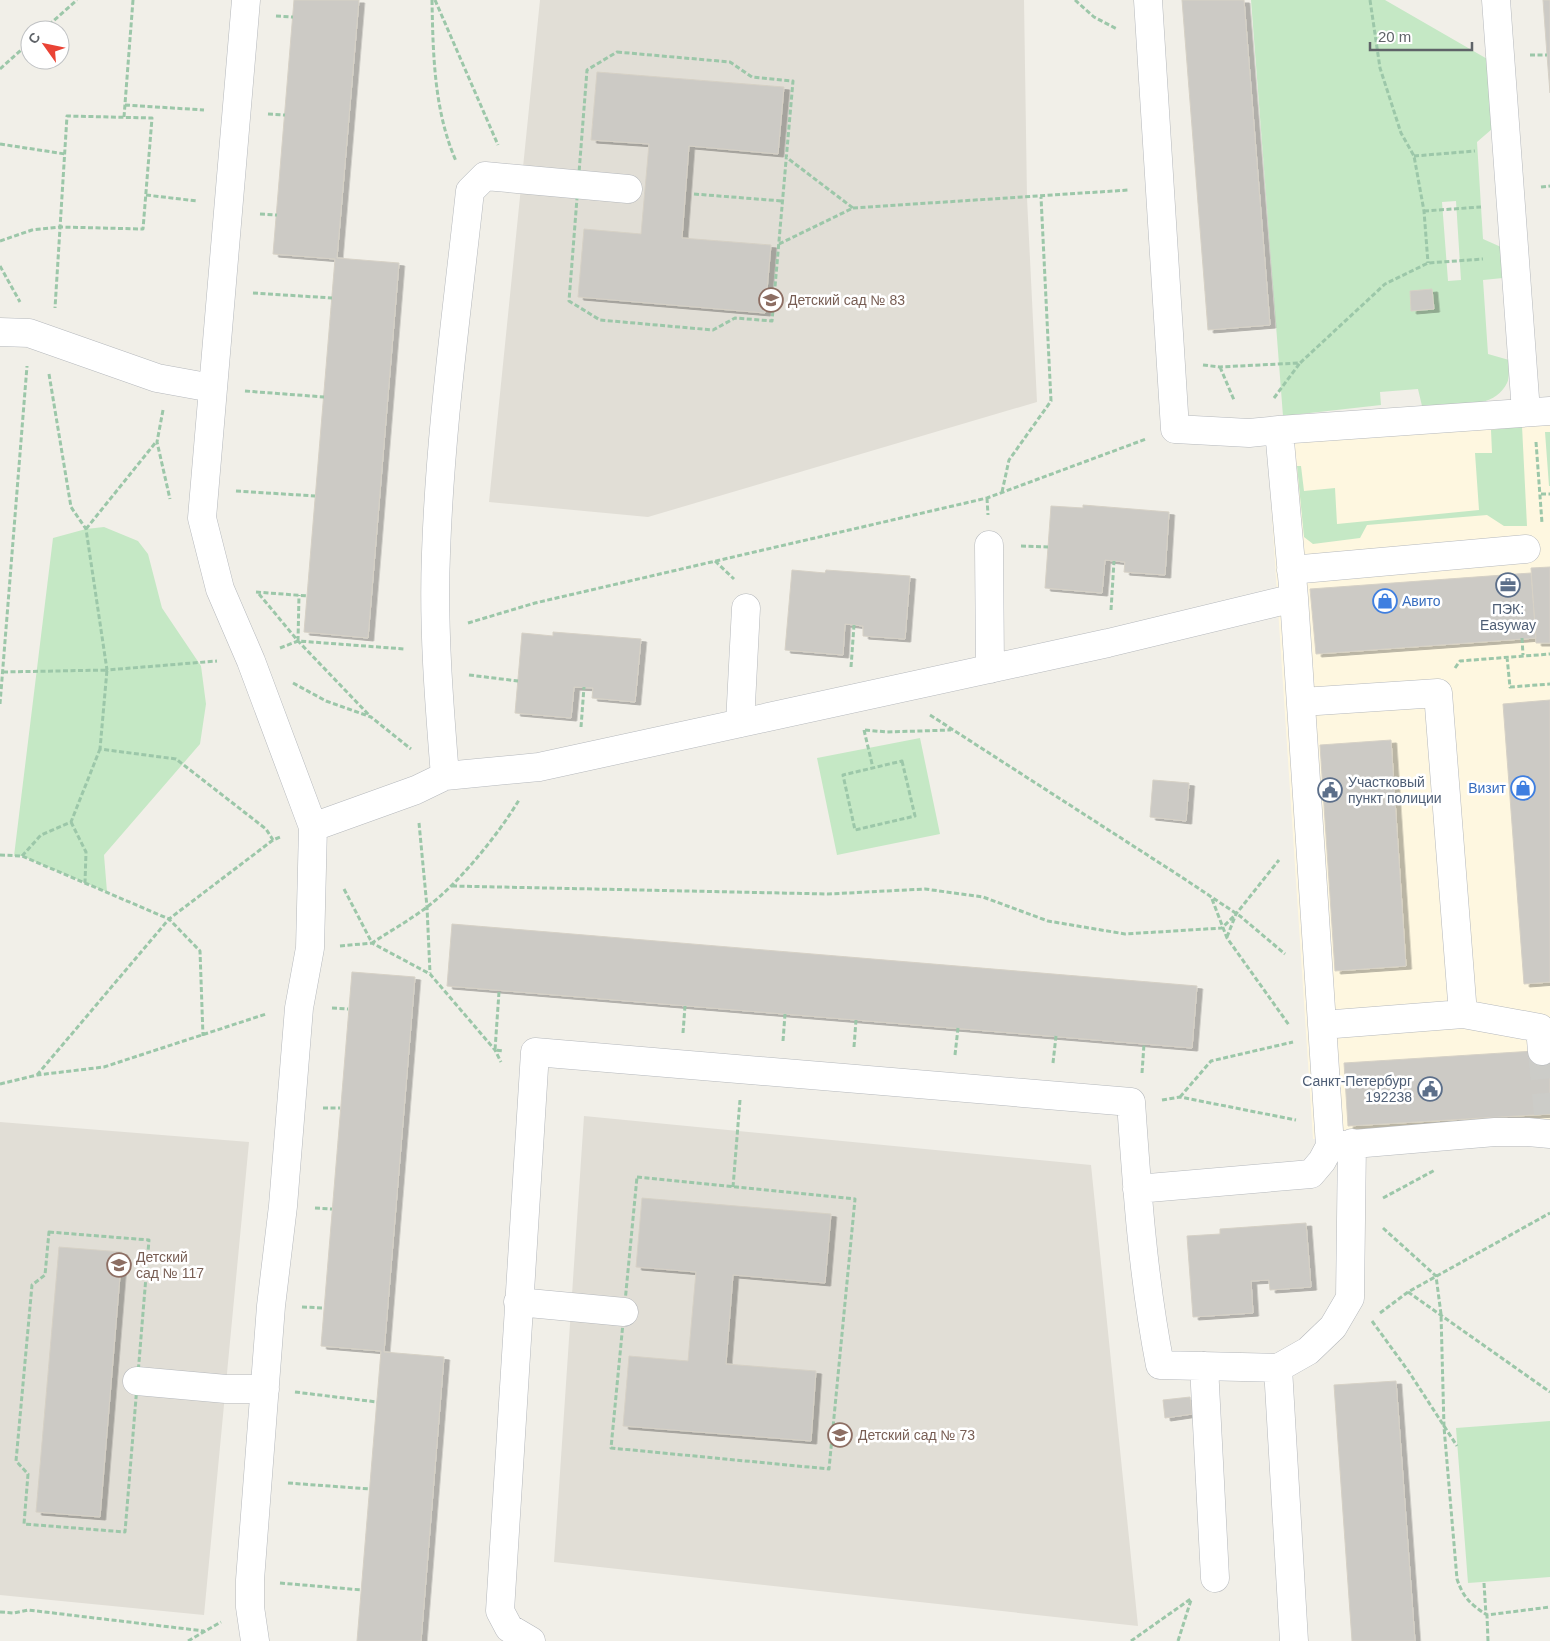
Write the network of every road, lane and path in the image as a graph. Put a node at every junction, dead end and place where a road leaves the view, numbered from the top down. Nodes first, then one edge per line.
1 (77, 0) edge
2 (133, 0) edge
3 (246, 0) edge
4 (434, 0) edge
5 (1075, 0) edge
6 (1148, 0) edge
7 (1370, 0) edge
8 (1496, 0) edge
9 (54, 20) edge
10 (1151, 46) junction
11 (20, 51) edge
12 (0, 69) edge
13 (125, 105) junction
14 (237, 112) junction
15 (124, 118) junction
16 (0, 144) edge
17 (1507, 148) junction
18 (65, 154) junction
19 (1414, 156) junction
20 (786, 157) junction
21 (505, 177) junction
22 (578, 184) junction
23 (1160, 188) junction
24 (628, 189) dead end
25 (470, 191) junction
26 (694, 194) dead end
27 (146, 195) junction
28 (1041, 197) junction
29 (782, 201) junction
30 (229, 205) junction
31 (1511, 205) junction
32 (853, 208) junction
33 (1424, 211) junction
34 (60, 227) junction
35 (0, 241) edge
36 (778, 244) junction
37 (1514, 256) junction
38 (1428, 263) junction
39 (0, 266) edge
40 (221, 290) junction
41 (332, 298) dead end
42 (0, 332) edge
43 (41, 338) junction
44 (1170, 362) junction
45 (48, 380) dead end
46 (212, 388) junction
47 (324, 397) dead end
48 (1536, 412) edge
49 (1175, 429) junction
50 (1279, 430) junction
51 (157, 442) dead end
52 (205, 489) junction
53 (1002, 492) junction
54 (1540, 494) junction
55 (1550, 494) edge
56 (315, 496) dead end
57 (1542, 524) dead end
58 (86, 529) junction
59 (989, 545) dead end
60 (1526, 549) dead end
61 (1114, 561) dead end
62 (1291, 570) junction
63 (1113, 585) dead end
64 (220, 589) junction
65 (256, 592) junction
66 (299, 595) junction
67 (308, 596) dead end
68 (1294, 598) junction
69 (746, 608) dead end
70 (854, 625) dead end
71 (1522, 638) dead end
72 (298, 641) junction
73 (852, 651) dead end
74 (437, 652) junction
75 (1550, 654) edge
76 (1523, 655) junction
77 (1507, 657) junction
78 (251, 661) junction
79 (990, 669) junction
80 (107, 670) junction
81 (2, 672) junction
82 (518, 680) dead end
83 (1550, 684) edge
84 (914, 685) junction
85 (584, 687) dead end
86 (1438, 693) junction
87 (858, 697) junction
88 (1302, 702) junction
89 (0, 704) edge
90 (582, 709) dead end
91 (370, 717) junction
92 (740, 723) junction
93 (864, 730) junction
94 (951, 730) junction
95 (100, 749) junction
96 (539, 767) junction
97 (873, 768) junction
98 (445, 776) junction
99 (416, 790) junction
100 (1310, 821) junction
101 (71, 822) junction
102 (313, 827) junction
103 (273, 840) junction
104 (0, 855) edge
105 (22, 856) junction
106 (84, 883) junction
107 (452, 886) junction
108 (1212, 898) junction
109 (427, 907) junction
110 (1236, 914) junction
111 (169, 919) junction
112 (1222, 928) junction
113 (1227, 938) junction
114 (372, 943) junction
115 (310, 948) junction
116 (430, 974) junction
117 (1320, 983) junction
118 (500, 992) dead end
119 (299, 1008) junction
120 (1463, 1014) junction
121 (1315, 1035) junction
122 (203, 1036) junction
123 (495, 1050) junction
124 (1542, 1050) tunnel mouth
125 (535, 1052) junction
126 (504, 1068) dead end
127 (37, 1075) junction
128 (0, 1084) edge
129 (1180, 1097) junction
130 (1131, 1102) junction
131 (1549, 1128) edge
132 (737, 1132) dead end
133 (1337, 1139) junction
134 (1440, 1167) dead end
135 (1311, 1174) junction
136 (733, 1186) junction
137 (1137, 1190) junction
138 (1356, 1209) junction
139 (1550, 1213) edge
140 (1436, 1276) junction
141 (1408, 1292) junction
142 (518, 1302) junction
143 (1346, 1307) junction
144 (624, 1312) junction
145 (1441, 1314) junction
146 (1371, 1319) junction
147 (1204, 1366) junction
148 (1278, 1368) junction
149 (137, 1381) junction
150 (265, 1388) junction
151 (1550, 1392) edge
152 (377, 1402) dead end
153 (1444, 1427) junction
154 (1457, 1446) dead end
155 (258, 1481) junction
156 (370, 1490) dead end
157 (1214, 1578) joint
158 (250, 1580) junction
159 (1484, 1583) dead end
160 (362, 1590) dead end
161 (1192, 1598) junction
162 (1550, 1607) edge
163 (0, 1612) edge
164 (1486, 1615) junction
165 (204, 1631) dead end
166 (255, 1641) edge
167 (531, 1641) edge
168 (1131, 1641) edge
169 (1178, 1641) edge
170 (1294, 1641) edge
171 (1488, 1641) edge

1 - 9 path
2 - 13 path
3 - 14 lane
4 - 21 path
4 - 25 path
5 - 10 path
6 - 10 lane
7 - 19 path
8 - 17 lane
10 - 23 lane
11 - 12 path
13 - 14 path
13 - 15 path
14 - 30 lane
15 - 18 path
15 - 27 path
16 - 18 path
17 - 19 path
17 - 31 lane
18 - 34 path
19 - 33 path
20 - 22 path
20 - 29 path
20 - 32 path
21 - 22 lane
21 - 25 lane
22 - 24 lane
22 - 36 path
23 - 28 path
23 - 44 lane
25 - 74 lane
26 - 29 path
27 - 30 path
27 - 34 path
28 - 32 path
28 - 53 path
29 - 36 path
30 - 40 lane
31 - 33 path
31 - 37 lane
32 - 36 path
33 - 38 path
34 - 35 path
34 - 43 path
37 - 38 path
37 - 48 lane
38 - 44 path
39 - 43 path
40 - 41 path
40 - 46 lane
42 - 43 lane
43 - 46 lane
43 - 81 path
44 - 49 lane
45 - 58 path
46 - 47 path
46 - 52 lane
48 - 50 lane
48 - 54 path
49 - 50 lane
49 - 53 path
50 - 62 lane
51 - 58 path
52 - 56 path
52 - 64 lane
53 - 74 path
54 - 55 path
54 - 57 path
58 - 80 path
59 - 79 lane
60 - 62 lane
61 - 63 path
62 - 68 lane
64 - 65 path
64 - 78 lane
65 - 66 path
65 - 72 path
66 - 67 path
66 - 72 path
68 - 79 lane
68 - 88 lane
69 - 92 lane
70 - 73 path
71 - 76 path
72 - 74 path
72 - 78 path
72 - 91 path
74 - 82 path
74 - 98 lane
75 - 76 path
76 - 77 path
77 - 83 path
77 - 86 path
78 - 80 path
78 - 91 path
78 - 102 lane
79 - 84 lane
80 - 81 path
80 - 95 path
81 - 89 path
84 - 87 lane
84 - 94 path
85 - 90 path
86 - 88 lane
86 - 120 lane
87 - 92 lane
87 - 93 path
88 - 100 lane
91 - 98 path
92 - 96 lane
93 - 94 path
93 - 97 path
94 - 108 path
95 - 101 path
95 - 103 path
96 - 98 lane
96 - 107 path
97 - 97 path
98 - 99 lane
99 - 102 lane
99 - 109 path
100 - 110 path
100 - 117 lane
101 - 105 path
101 - 106 path
102 - 103 path
102 - 115 lane
103 - 111 path
104 - 105 path
105 - 106 path
106 - 111 path
107 - 109 path
107 - 112 path
108 - 110 path
108 - 112 path
109 - 114 path
109 - 116 path
110 - 112 path
110 - 113 path
110 - 117 path
111 - 122 path
111 - 127 path
112 - 113 path
113 - 121 path
114 - 115 path
114 - 116 path
115 - 119 lane
116 - 123 path
117 - 121 lane
118 - 123 path
119 - 122 path
119 - 150 lane
120 - 121 lane
120 - 124 lane
121 - 129 path
121 - 133 lane
122 - 127 path
123 - 125 path
123 - 126 path
125 - 130 lane
125 - 142 lane
127 - 128 path
129 - 130 path
129 - 133 path
130 - 137 lane
131 - 133 lane
132 - 136 path
133 - 135 lane
133 - 138 lane
134 - 138 path
135 - 137 lane
135 - 138 lane
136 - 144 path
136 - 144 path
137 - 147 lane
138 - 140 path
138 - 143 lane
139 - 140 path
140 - 141 path
140 - 145 path
141 - 145 path
141 - 146 path
142 - 144 lane
142 - 167 lane
143 - 146 path
143 - 148 lane
145 - 151 path
145 - 153 path
146 - 153 path
147 - 148 lane
147 - 157 lane
148 - 170 lane
149 - 149 path
149 - 150 lane
150 - 152 path
150 - 155 lane
153 - 154 path
153 - 164 path
155 - 156 path
155 - 158 lane
157 - 161 path
158 - 160 path
158 - 166 lane
159 - 164 path
161 - 168 path
161 - 169 path
162 - 164 path
163 - 165 path
164 - 171 path

